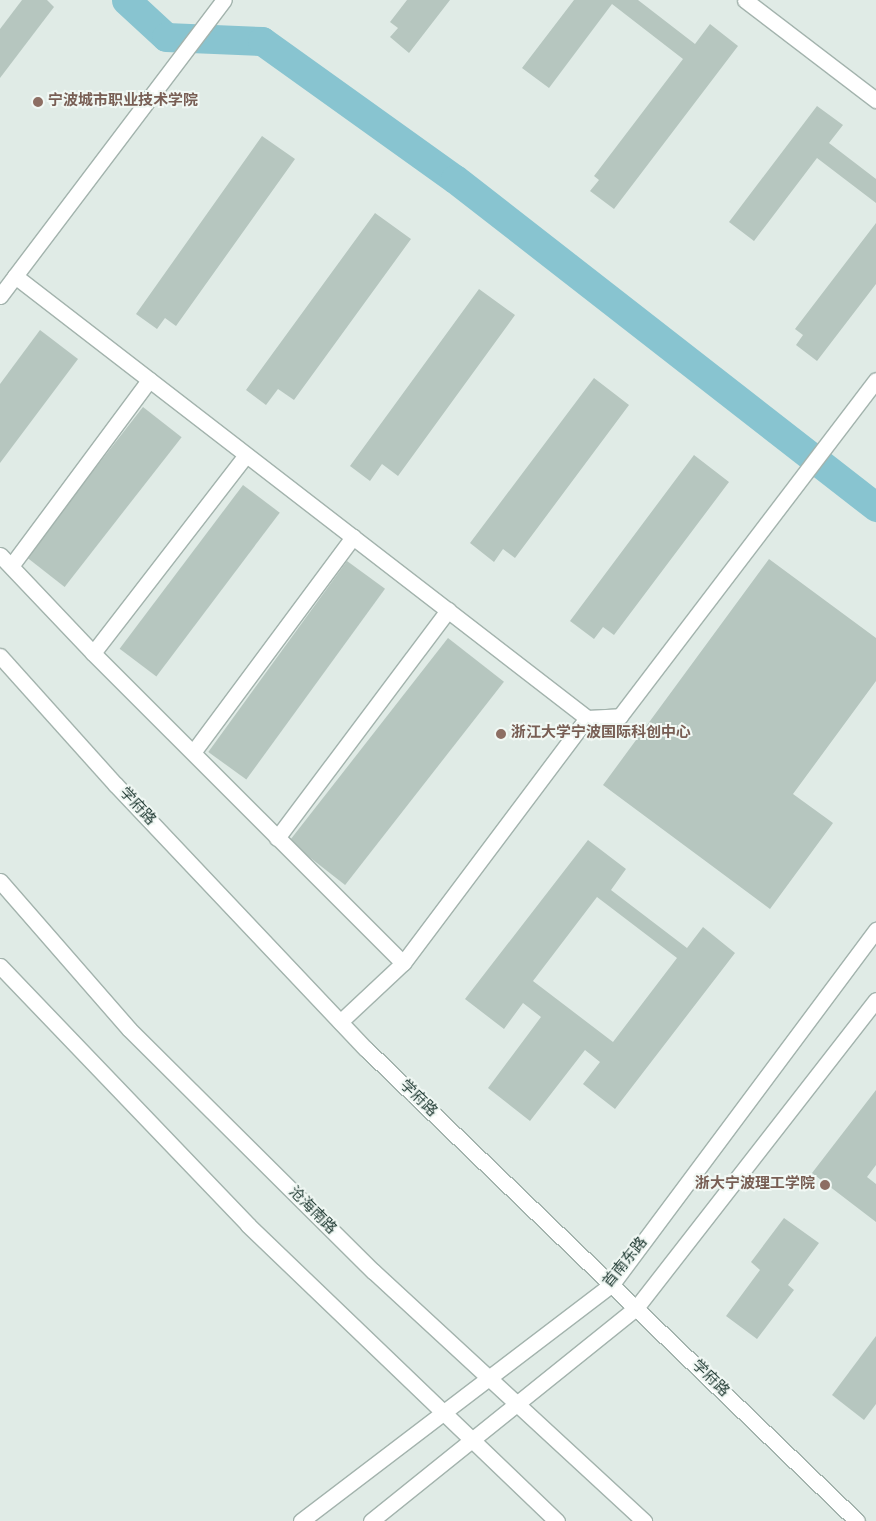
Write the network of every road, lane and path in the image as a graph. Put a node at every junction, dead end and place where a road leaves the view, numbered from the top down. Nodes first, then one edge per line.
1 (224, 0) edge
2 (745, 0) edge
3 (876, 100) edge
4 (15, 276) junction
5 (0, 296) edge
6 (149, 380) junction
7 (876, 380) edge
8 (246, 455) junction
9 (353, 537) junction
10 (0, 555) edge
11 (11, 566) junction
12 (448, 610) junction
13 (93, 653) junction
14 (0, 656) edge
15 (587, 718) junction
16 (194, 752) junction
17 (277, 838) junction
18 (0, 881) edge
19 (876, 930) edge
20 (403, 963) junction
21 (0, 966) edge
22 (876, 1000) edge
23 (340, 1022) junction
24 (612, 1284) junction
25 (636, 1308) junction
26 (489, 1378) junction
27 (517, 1404) junction
28 (444, 1412) junction
29 (472, 1440) junction
30 (301, 1521) edge
31 (371, 1521) edge
32 (557, 1521) edge
33 (644, 1521) edge
34 (857, 1521) edge

1 - 4 main road
2 - 3 main road
4 - 5 main road
4 - 6 main road
6 - 8 main road
6 - 11 main road
7 - 15 main road
8 - 9 main road
8 - 13 main road
9 - 12 main road
9 - 16 main road
10 - 11 main road
11 - 13 main road
12 - 15 main road
12 - 17 main road
13 - 16 main road
14 - 23 main road, 学府路
15 - 20 main road
16 - 17 main road
17 - 20 main road
18 - 26 main road, 沧海南路
19 - 24 main road, 首南东路
20 - 23 main road
21 - 28 main road
22 - 25 main road
23 - 24 main road, 学府路
24 - 25 main road, 学府路
24 - 26 main road, 首南东路
25 - 27 main road
25 - 34 main road, 学府路
26 - 27 main road, 沧海南路
26 - 28 main road, 首南东路
27 - 29 main road
27 - 33 main road, 沧海南路
28 - 29 main road
28 - 30 main road, 首南东路
29 - 31 main road
29 - 32 main road

